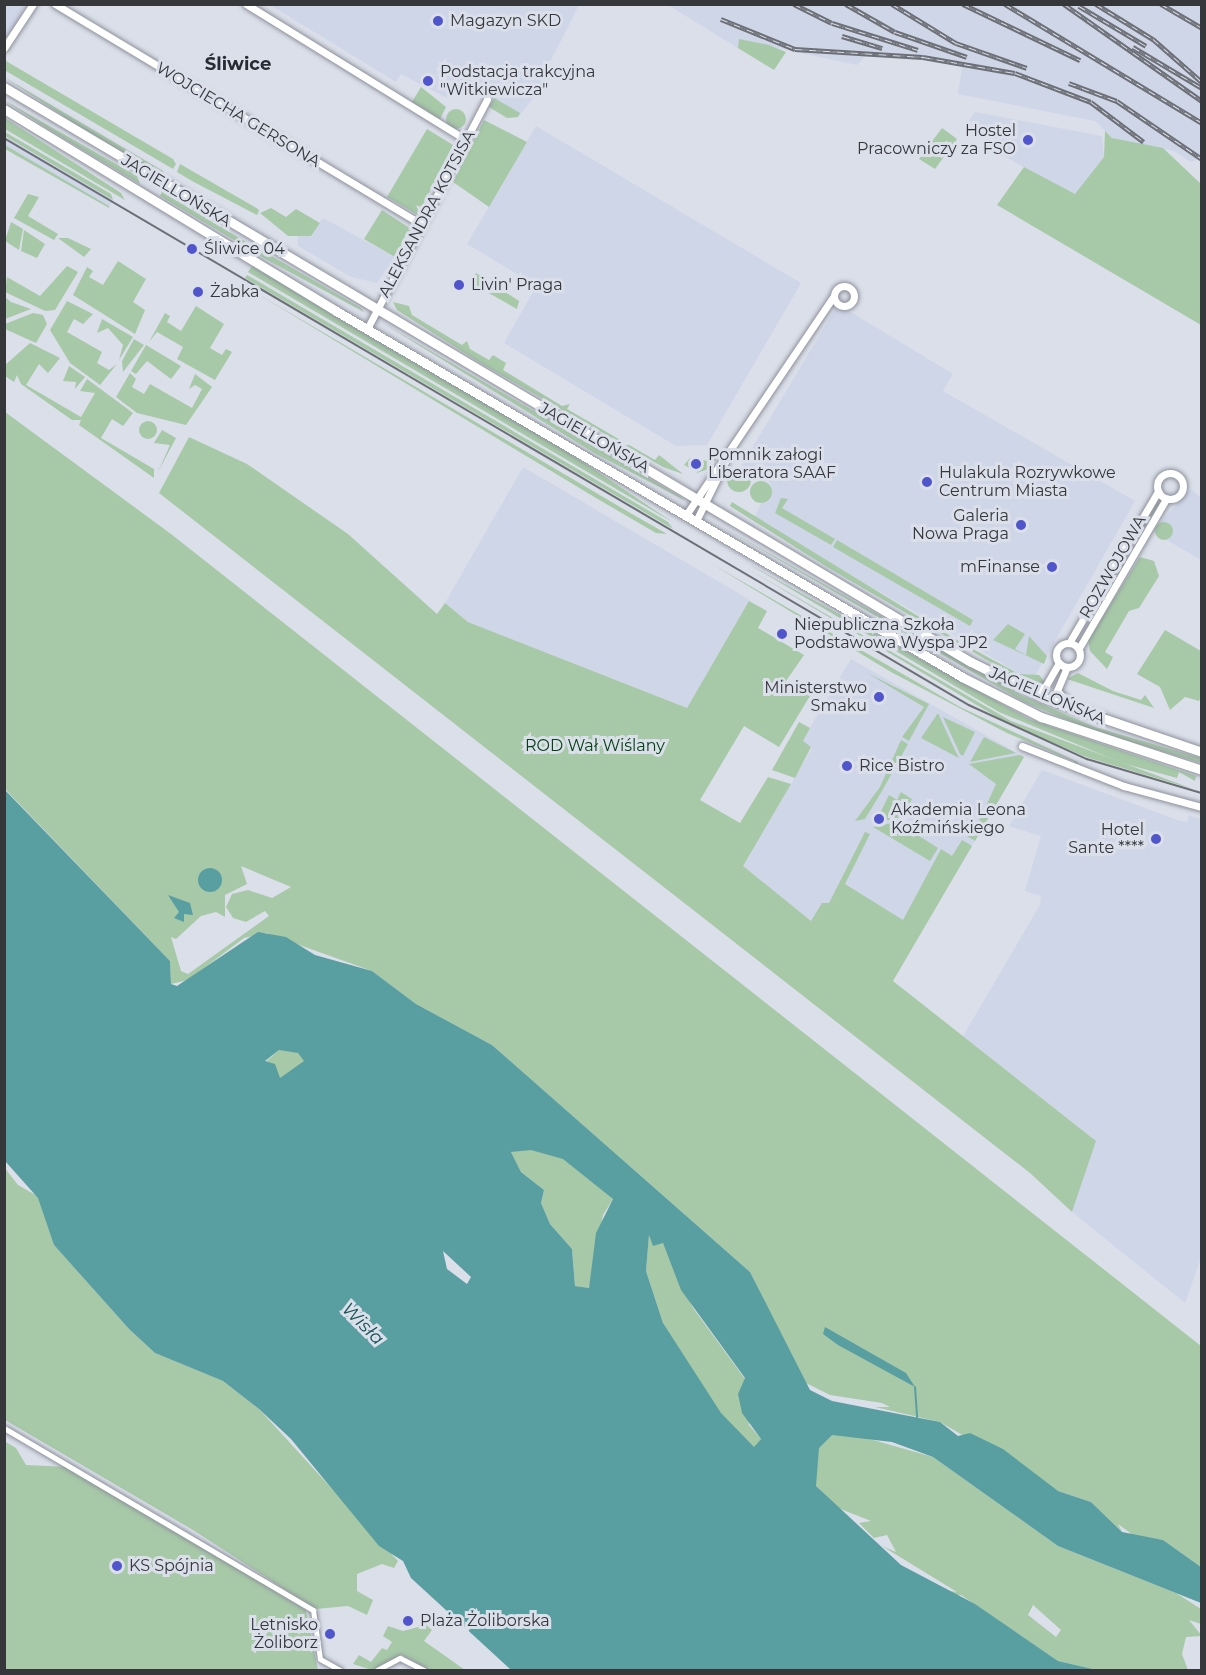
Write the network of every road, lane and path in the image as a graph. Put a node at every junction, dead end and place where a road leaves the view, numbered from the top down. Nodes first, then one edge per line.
1 (33, 4) edge
2 (55, 4) edge
3 (246, 4) edge
4 (5, 48) edge
5 (4, 87) edge
6 (487, 99) dead end
7 (4, 109) edge
8 (465, 139) junction
9 (421, 224) junction
10 (833, 297) dead end
11 (377, 309) junction
12 (367, 329) junction
13 (727, 457) junction
14 (1158, 492) junction
15 (696, 498) junction
16 (1166, 499) junction
17 (706, 504) junction
18 (686, 515) junction
19 (696, 521) junction
20 (1069, 643) junction
21 (1079, 648) junction
22 (1059, 663) junction
23 (1067, 667) junction
24 (1020, 687) junction
25 (1077, 711) junction
26 (1022, 746) dead end
27 (1202, 752) edge
28 (1202, 770) edge
29 (1202, 807) edge
30 (4, 1428) edge
31 (340, 1671) edge
32 (377, 1671) edge
33 (424, 1671) edge

1 - 4 street
2 - 9 street, WOJCIECHA GERSONA
3 - 8 street
5 - 11 main road, JAGIELLOŃSKA
6 - 8 street, ALEKSANDRA KOTSISA
7 - 12 main road, JAGIELLOŃSKA
8 - 9 street, ALEKSANDRA KOTSISA
9 - 11 street, ALEKSANDRA KOTSISA
10 - 13 street
11 - 12 street, ALEKSANDRA KOTSISA
11 - 15 main road, JAGIELLOŃSKA
12 - 18 main road, JAGIELLOŃSKA
13 - 15 street
13 - 17 street
14 - 16 street
14 - 16 street, ROZWOJOWA
14 - 20 street, ROZWOJOWA
15 - 17 main road, JAGIELLOŃSKA
15 - 18 street
16 - 21 street, ROZWOJOWA
17 - 19 street
17 - 24 main road, JAGIELLOŃSKA
18 - 19 main road, JAGIELLOŃSKA
19 - 28 main road, JAGIELLOŃSKA
20 - 21 street
20 - 22 street, ROZWOJOWA
21 - 23 street, ROZWOJOWA
22 - 23 street
22 - 24 street, ROZWOJOWA
23 - 25 street, ROZWOJOWA
24 - 25 main road, JAGIELLOŃSKA
25 - 27 main road, JAGIELLOŃSKA
26 - 29 street
30 - 31 street
32 - 33 street

